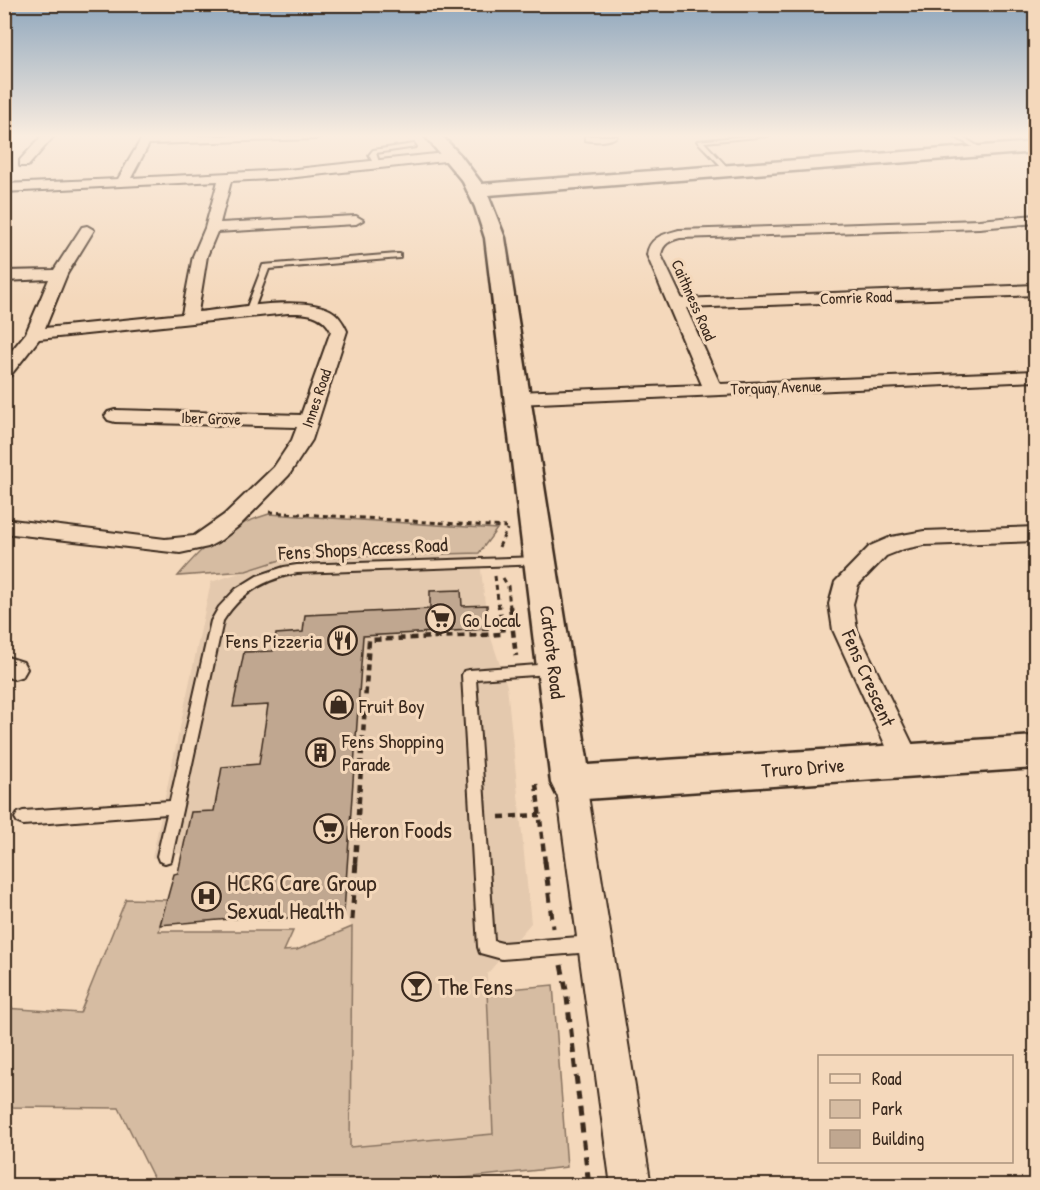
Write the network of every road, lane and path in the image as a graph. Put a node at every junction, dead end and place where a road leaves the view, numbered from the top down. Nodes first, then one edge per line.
1 (221, 192) edge
2 (479, 192) edge
3 (1035, 219) edge
4 (356, 220) dead end
5 (212, 228) junction
6 (87, 230) dead end
7 (397, 256) dead end
8 (59, 274) junction
9 (4, 276) edge
10 (1035, 290) edge
11 (677, 304) junction
12 (249, 312) junction
13 (189, 318) junction
14 (34, 334) junction
15 (13, 349) edge
16 (4, 372) edge
17 (1035, 376) edge
18 (714, 390) junction
19 (516, 398) junction
20 (115, 416) dead end
21 (308, 421) junction
22 (268, 512) dead end
23 (4, 526) edge
24 (506, 527) dead end
25 (1035, 534) edge
26 (542, 560) junction
27 (492, 563) junction
28 (555, 669) junction
29 (519, 671) junction
30 (1032, 758) edge
31 (906, 760) junction
32 (554, 782) junction
33 (176, 807) junction
34 (540, 815) junction
35 (23, 818) dead end
36 (479, 818) junction
37 (165, 856) dead end
38 (352, 920) dead end
39 (594, 944) junction
40 (557, 947) junction
41 (589, 1185) edge
42 (631, 1185) edge

1 - 5 street
2 - 19 street, Catcote Road
3 - 11 street, Caithness Road
4 - 5 street
5 - 13 street
6 - 8 street
7 - 12 lane
8 - 9 street
8 - 14 street
10 - 11 street, Comrie Road
11 - 18 street, Caithness Road
12 - 13 street, Innes Road
12 - 21 street, Innes Road
13 - 14 street, Innes Road
14 - 15 street
15 - 16 street
17 - 18 street, Torquay Avenue
18 - 19 street, Torquay Avenue
19 - 26 street, Catcote Road
20 - 21 street, Iber Grove
21 - 23 street, Innes Road
22 - 24 path
25 - 31 street, Fens Crescent
26 - 27 lane, Fens Shops Access Road
26 - 28 street, Catcote Road
27 - 29 path
27 - 33 lane, Fens Shops Access Road
27 - 38 path
28 - 29 lane
28 - 32 street, Catcote Road
29 - 36 lane
30 - 31 street, Truro Drive
31 - 32 street, Truro Drive
32 - 34 path
32 - 39 street, Catcote Road
33 - 35 lane
33 - 37 lane, Fens Shops Access Road
34 - 36 path
34 - 40 path
36 - 40 lane
39 - 40 lane
39 - 42 street, Catcote Road
40 - 41 path

